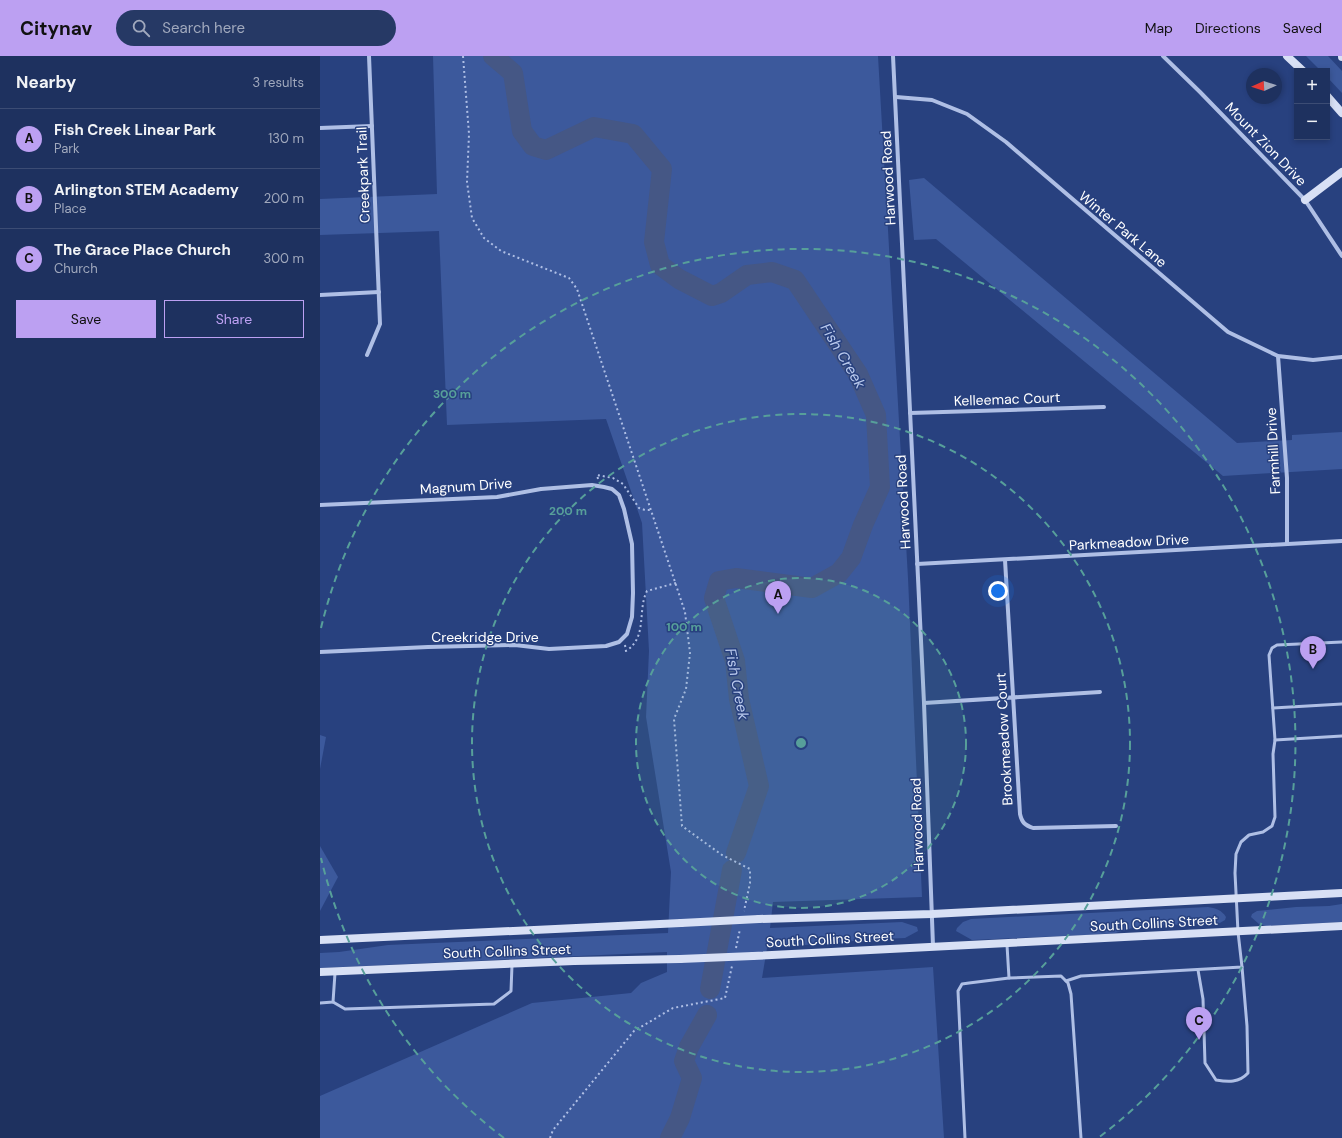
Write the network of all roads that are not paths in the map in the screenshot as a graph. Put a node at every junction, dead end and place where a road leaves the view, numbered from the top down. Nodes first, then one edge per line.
1 (369, 56) edge
2 (893, 56) edge
3 (1163, 56) edge
4 (1287, 56) edge
5 (1300, 68) edge
6 (896, 97) junction
7 (1330, 99) edge
8 (1342, 113) edge
9 (372, 126) junction
10 (320, 128) edge
11 (1342, 172) edge
12 (1305, 200) junction
13 (1342, 256) edge
14 (379, 292) junction
15 (320, 294) edge
16 (367, 354) dead end
17 (1278, 356) junction
18 (1342, 357) edge
19 (1104, 407) dead end
20 (910, 413) junction
21 (320, 505) edge
22 (1342, 541) edge
23 (1287, 544) junction
24 (1005, 560) junction
25 (917, 564) junction
26 (623, 639) joint
27 (1342, 642) edge
28 (320, 652) edge
29 (1100, 692) dead end
30 (1013, 698) junction
31 (924, 703) junction
32 (1342, 704) edge
33 (1273, 708) junction
34 (1342, 736) edge
35 (1275, 740) junction
36 (1116, 826) dead end
37 (1342, 893) edge
38 (1236, 899) junction
39 (932, 914) junction
40 (1342, 926) edge
41 (1238, 932) junction
42 (320, 940) edge
43 (1007, 943) junction
44 (933, 946) junction
45 (512, 964) junction
46 (1242, 967) junction
47 (1198, 970) junction
48 (320, 972) edge
49 (335, 972) junction
50 (1009, 978) junction
51 (1066, 981) junction
52 (333, 1002) junction
53 (320, 1003) edge
54 (965, 1138) edge
55 (1080, 1138) edge

1 - 9 street, Creekpark Trail
2 - 6 street, Harwood Road
3 - 12 street, Mount Zion Drive
4 - 5 main road
6 - 17 street, Winter Park Lane
6 - 20 street, Harwood Road
7 - 8 main road
9 - 10 street
9 - 14 street, Creekpark Trail
11 - 12 main road
12 - 13 street, Mount Zion Drive
14 - 15 street
14 - 16 street, Creekpark Trail
17 - 18 street, Winter Park Lane
17 - 23 street, Farmhill Drive
19 - 20 street, Kelleemac Court
20 - 25 street, Harwood Road
21 - 26 street, Magnum Drive
22 - 23 street, Parkmeadow Drive
23 - 24 street, Parkmeadow Drive
24 - 25 street, Parkmeadow Drive
24 - 30 street, Brookmeadow Court
25 - 31 street, Harwood Road
26 - 28 street, Creekridge Drive
27 - 33 lane
29 - 30 street
30 - 31 street
30 - 36 street, Brookmeadow Court
31 - 39 street, Harwood Road
32 - 33 lane
33 - 35 lane
34 - 35 lane
35 - 38 lane
37 - 38 main road, South Collins Street
38 - 39 main road, South Collins Street
38 - 41 lane
39 - 42 main road, South Collins Street, bridge
39 - 44 street, Harwood Road
40 - 41 main road, South Collins Street
41 - 43 main road, South Collins Street
41 - 46 lane
43 - 44 main road, South Collins Street
43 - 50 lane
44 - 45 main road, South Collins Street, bridge
45 - 49 main road, South Collins Street
45 - 52 lane
46 - 47 lane
46 - 47 lane
47 - 51 lane
48 - 49 main road, South Collins Street
49 - 52 lane
50 - 51 lane
50 - 54 lane
51 - 55 lane
52 - 53 lane

